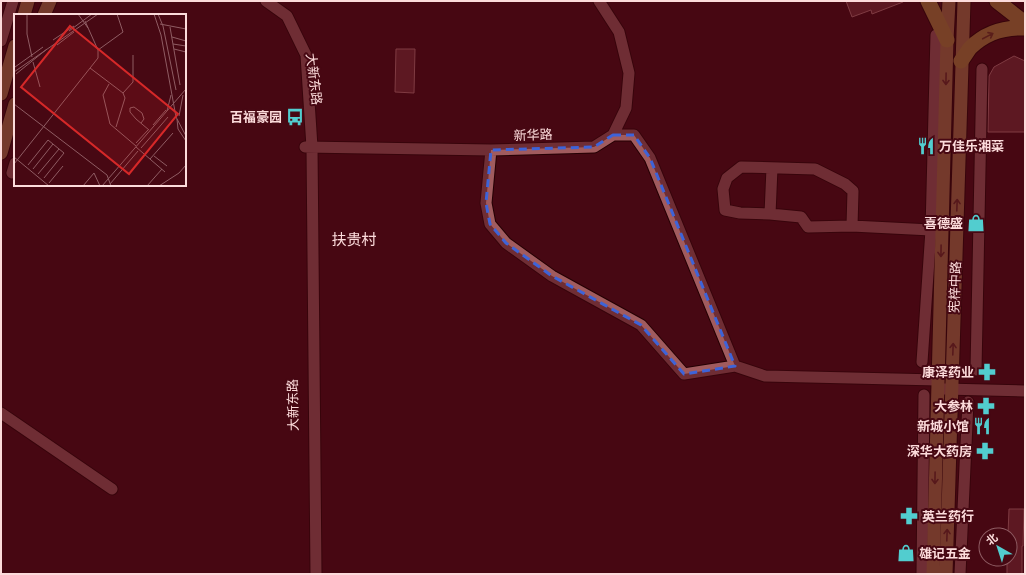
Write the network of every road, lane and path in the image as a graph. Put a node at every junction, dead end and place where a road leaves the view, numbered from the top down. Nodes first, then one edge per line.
1 (12, 1) edge
2 (28, 1) edge
3 (36, 1) edge
4 (599, 1) edge
5 (928, 1) edge
6 (949, 1) edge
7 (964, 1) edge
8 (997, 1) edge
9 (271, 2) edge
10 (49, 9) edge
11 (24, 14) edge
12 (1025, 23) edge
13 (1025, 28) edge
14 (941, 37) junction
15 (1, 41) edge
16 (14, 49) edge
17 (961, 61) junction
18 (982, 69) dead end
19 (1, 94) edge
20 (14, 108) edge
21 (614, 135) junction
22 (308, 147) junction
23 (491, 150) junction
24 (1, 153) edge
25 (772, 168) junction
26 (770, 214) junction
27 (852, 226) junction
28 (930, 230) junction
29 (922, 362) dead end
30 (735, 366) junction
31 (976, 370) dead end
32 (938, 385) junction
33 (952, 389) junction
34 (1025, 391) edge
35 (924, 395) dead end
36 (968, 402) dead end
37 (1, 413) edge
38 (112, 489) dead end
39 (309, 574) edge
40 (316, 574) edge
41 (922, 574) edge
42 (933, 574) edge
43 (946, 574) edge
44 (960, 574) edge

1 - 15 street
2 - 11 main road
3 - 10 main road
4 - 21 street
5 - 14 highway
6 - 14 main road, 宪梓中路
7 - 17 main road, 宪梓中路
8 - 12 highway
9 - 22 street, 大新东路
17 -> 13 highway
14 - 28 street
14 -> 32 main road, 宪梓中路
16 - 19 main road
33 -> 17 main road, 宪梓中路
18 - 31 street
20 - 24 main road
21 - 23 street, 新华路
21 - 30 street
22 - 23 street, 新华路
22 - 39 street, 大新东路
22 - 40 street, 大新东路
23 - 30 street
25 - 26 street
25 - 26 street
25 - 27 street
26 - 27 street
27 - 28 street
28 - 29 street
30 - 32 street
32 - 33 street
32 -> 42 main road, 宪梓中路
33 - 34 street
43 -> 33 main road, 宪梓中路
35 - 41 street
36 - 44 street
37 - 38 street

